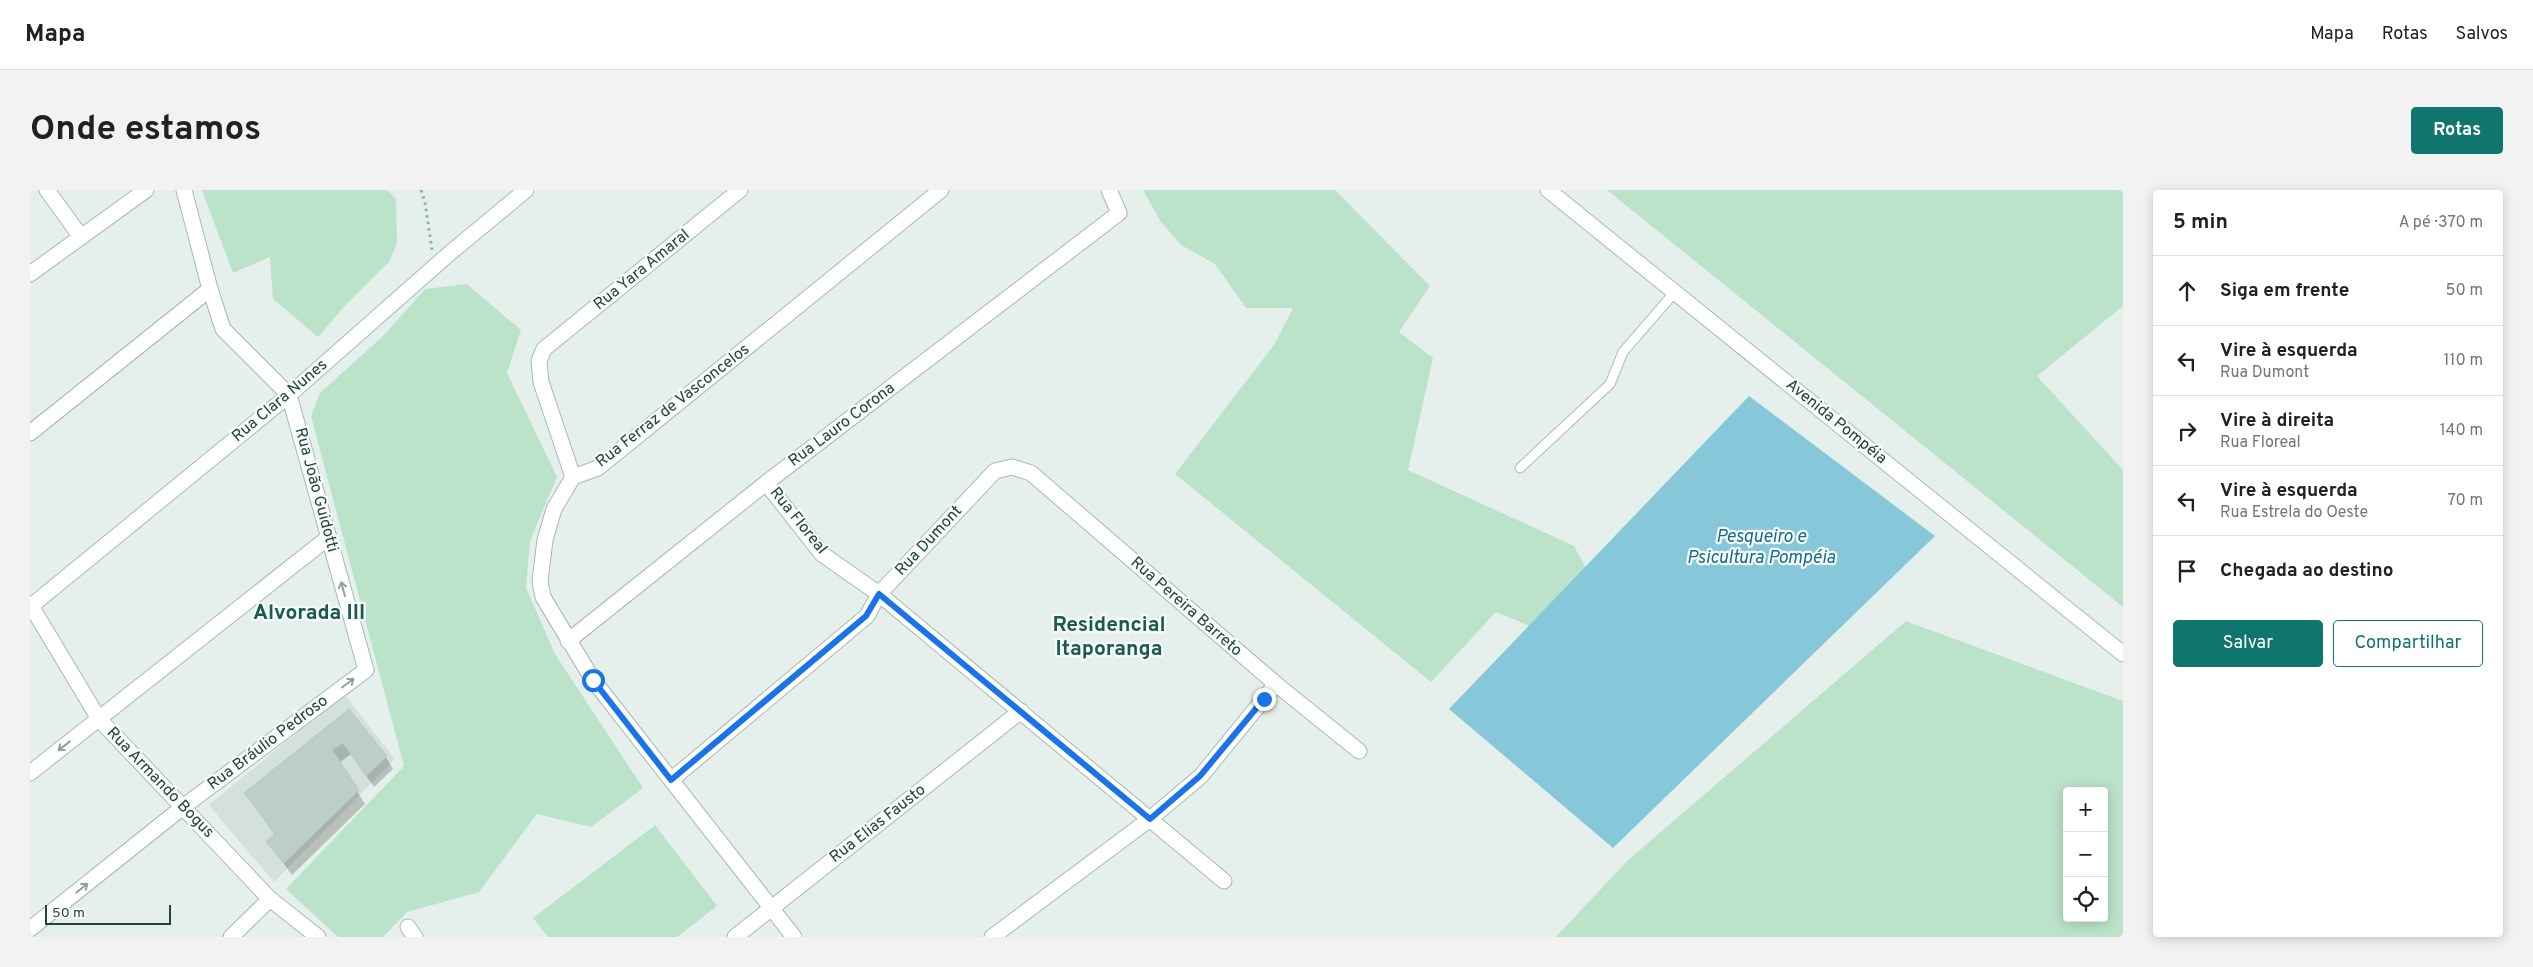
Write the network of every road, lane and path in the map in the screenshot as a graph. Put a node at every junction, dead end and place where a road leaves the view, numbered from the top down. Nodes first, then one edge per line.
1 (46, 190) edge
2 (146, 190) edge
3 (184, 190) edge
4 (421, 190) edge
5 (526, 190) edge
6 (740, 190) edge
7 (941, 190) edge
8 (1110, 190) edge
9 (1548, 190) edge
10 (80, 237) junction
11 (432, 268) junction
12 (30, 274) edge
13 (210, 290) junction
14 (1675, 292) junction
15 (290, 394) junction
16 (30, 433) edge
17 (1012, 467) joint
18 (1520, 468) dead end
19 (573, 477) junction
20 (766, 483) junction
21 (328, 537) junction
22 (879, 594) junction
23 (30, 606) edge
24 (568, 641) junction
25 (2123, 654) edge
26 (366, 670) joint
27 (1276, 684) junction
28 (1021, 711) junction
29 (99, 719) junction
30 (1359, 751) dead end
31 (30, 773) edge
32 (671, 780) junction
33 (183, 807) junction
34 (1150, 819) junction
35 (1224, 881) dead end
36 (270, 899) junction
37 (772, 908) junction
38 (30, 929) edge
39 (231, 937) edge
40 (318, 937) edge
41 (735, 937) edge
42 (794, 937) edge
43 (992, 937) edge

1 - 10 street
2 - 10 street
3 - 13 street
4 - 11 path
5 - 11 street, Rua Clara Nunes
6 - 19 street, Rua Yara Amaral
7 - 19 street, Rua Ferraz de Vasconcelos
8 - 20 street, Rua Lauro Corona
9 - 14 street, Avenida Pompéia
10 - 12 street
11 - 15 street, Rua Clara Nunes
13 - 15 street
13 - 16 street
14 - 18 lane
14 - 25 street, Avenida Pompéia
15 - 21 street, Rua João Guidotti
15 - 23 street, Rua Clara Nunes
17 - 22 street, Rua Dumont
17 - 27 street, Rua Pereira Barreto
19 - 24 street
20 - 22 street, Rua Floreal
20 - 24 street, Rua Lauro Corona
26 -> 21 street, Rua João Guidotti
21 - 29 street
22 - 28 street, Rua Floreal
22 - 32 street, Rua Dumont
23 - 29 street, Rua Armando Bogus
24 - 32 street
33 -> 26 street, Rua Bráulio Pedroso
27 - 30 street, Rua Pereira Barreto
27 - 34 street
28 - 34 street, Rua Floreal
28 - 37 street, Rua Elias Fausto
29 -> 31 street
29 - 33 street, Rua Armando Bogus
32 - 37 street
33 - 36 street, Rua Armando Bogus
38 -> 33 street, Rua Bráulio Pedroso
34 - 35 street, Rua Floreal
34 - 43 street
36 - 39 street
36 - 40 street, Rua Armando Bogus
37 - 41 street, Rua Elias Fausto
37 - 42 street

